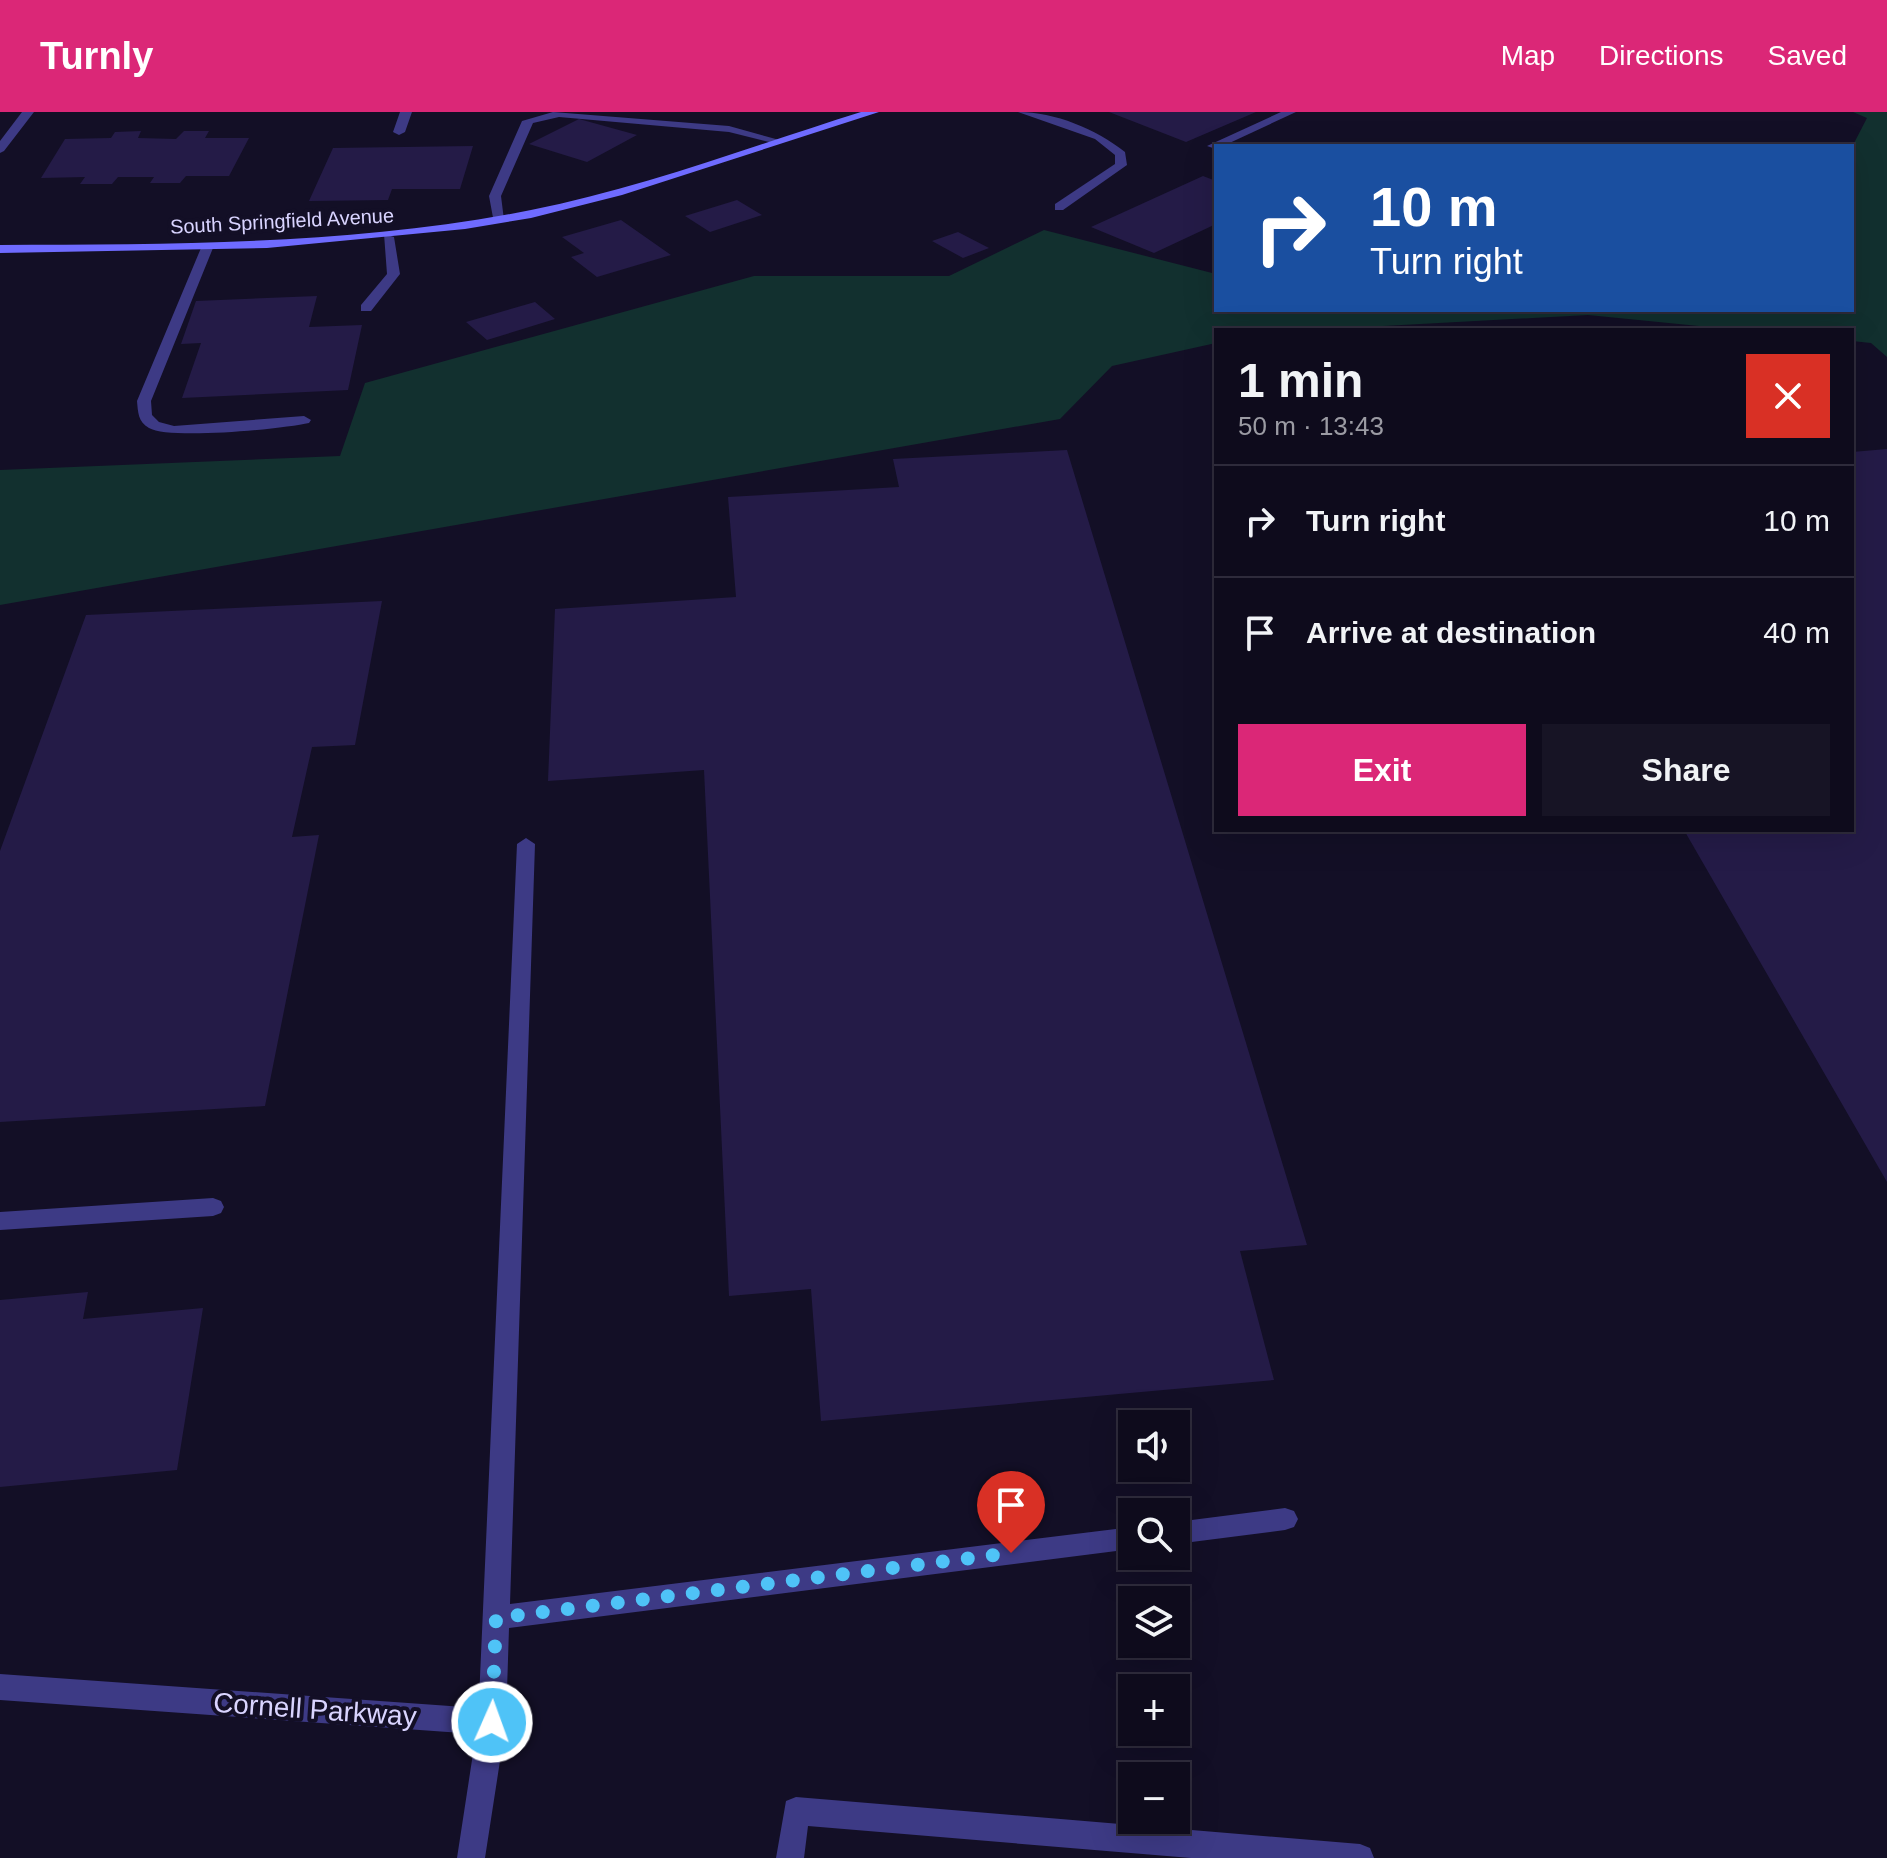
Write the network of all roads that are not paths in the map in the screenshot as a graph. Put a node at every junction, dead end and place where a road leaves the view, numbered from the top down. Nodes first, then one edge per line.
1 (28, 112) edge
2 (406, 112) edge
3 (873, 112) edge
4 (1024, 112) edge
5 (1290, 112) edge
6 (399, 132) dead end
7 (777, 141) junction
8 (1218, 144) edge
9 (0, 149) edge
10 (1059, 207) dead end
11 (498, 220) junction
12 (388, 237) junction
13 (207, 248) junction
14 (0, 249) edge
15 (366, 308) dead end
16 (304, 420) dead end
17 (526, 844) dead end
18 (213, 1207) dead end
19 (0, 1221) edge
20 (1285, 1519) dead end
21 (1190, 1531) edge
22 (1118, 1540) edge
23 (496, 1618) junction
24 (0, 1687) edge
25 (492, 1722) junction
26 (471, 1858) edge
27 (790, 1858) edge
28 (1360, 1858) edge

1 - 9 street
2 - 6 street
3 - 7 main road, South Springfield Avenue
4 - 10 street
5 - 8 street
7 - 11 main road, South Springfield Avenue
7 - 11 street
11 - 12 main road, South Springfield Avenue
12 - 13 main road, South Springfield Avenue
12 - 15 street
13 - 14 main road, South Springfield Avenue
13 - 16 street
17 - 23 street
18 - 19 street
20 - 21 street
22 - 23 street
23 - 25 street
24 - 25 street, Cornell Parkway
25 - 26 street
27 - 28 street

